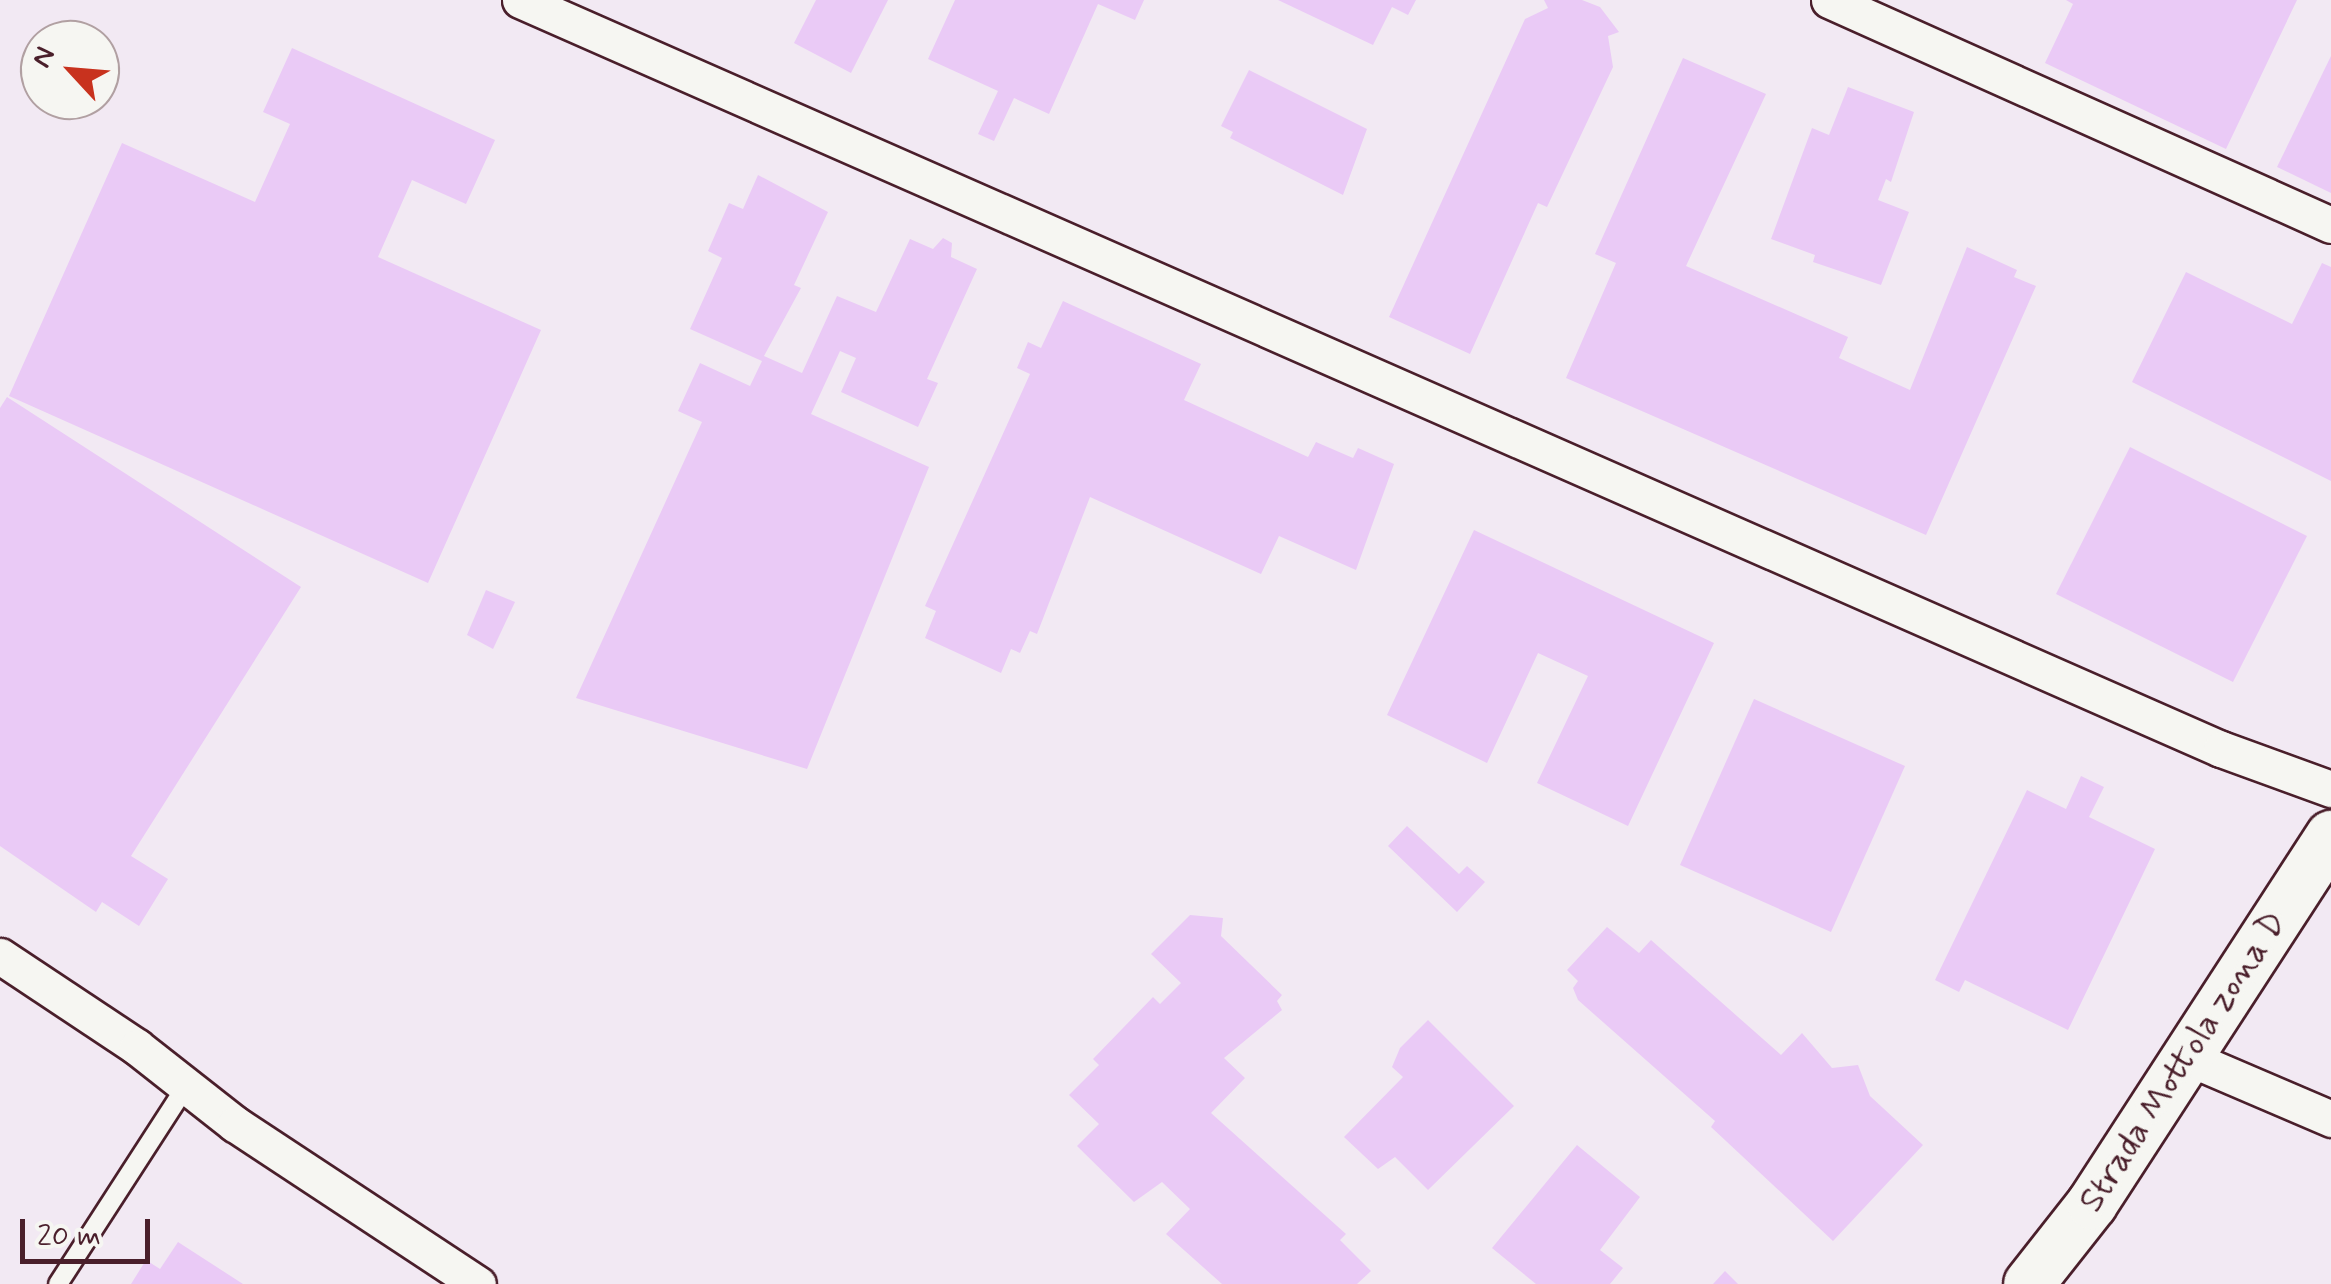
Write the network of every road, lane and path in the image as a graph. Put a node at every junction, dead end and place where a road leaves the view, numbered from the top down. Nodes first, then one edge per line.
1 (520, 0) edge
2 (1829, 0) edge
3 (2331, 225) edge
4 (2331, 789) edge
5 (2331, 836) edge
6 (0, 956) edge
7 (2188, 1058) junction
8 (186, 1086) junction
9 (2331, 1120) edge
10 (58, 1284) edge
11 (478, 1284) edge
12 (2028, 1284) edge

1 - 4 street
2 - 3 street
5 - 7 main road, Strada Mottola zona D
6 - 8 street
7 - 9 street
7 - 12 main road, Strada Mottola zona D
8 - 10 lane
8 - 11 street

